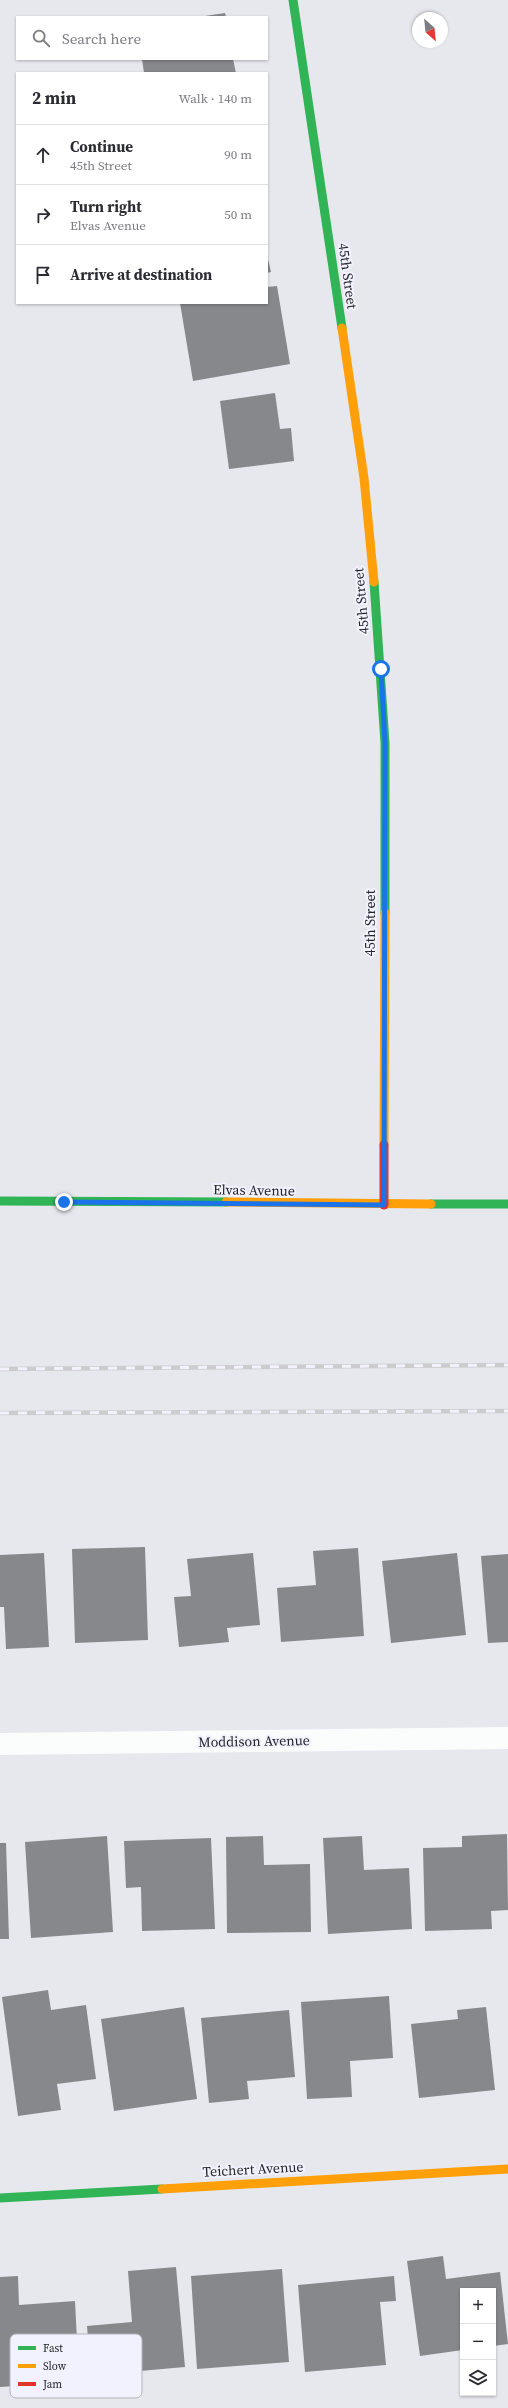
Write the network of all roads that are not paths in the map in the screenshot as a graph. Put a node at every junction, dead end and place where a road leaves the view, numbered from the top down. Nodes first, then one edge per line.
1 (293, 0) edge
2 (0, 1201) edge
3 (508, 1204) edge
4 (384, 1205) junction
5 (508, 1738) edge
6 (0, 1744) edge
7 (508, 2169) edge
8 (0, 2198) edge

1 - 4 street, 45th Street
2 - 4 street, Elvas Avenue
3 - 4 street, Elvas Avenue
5 - 6 street, Moddison Avenue
7 - 8 street, Teichert Avenue

